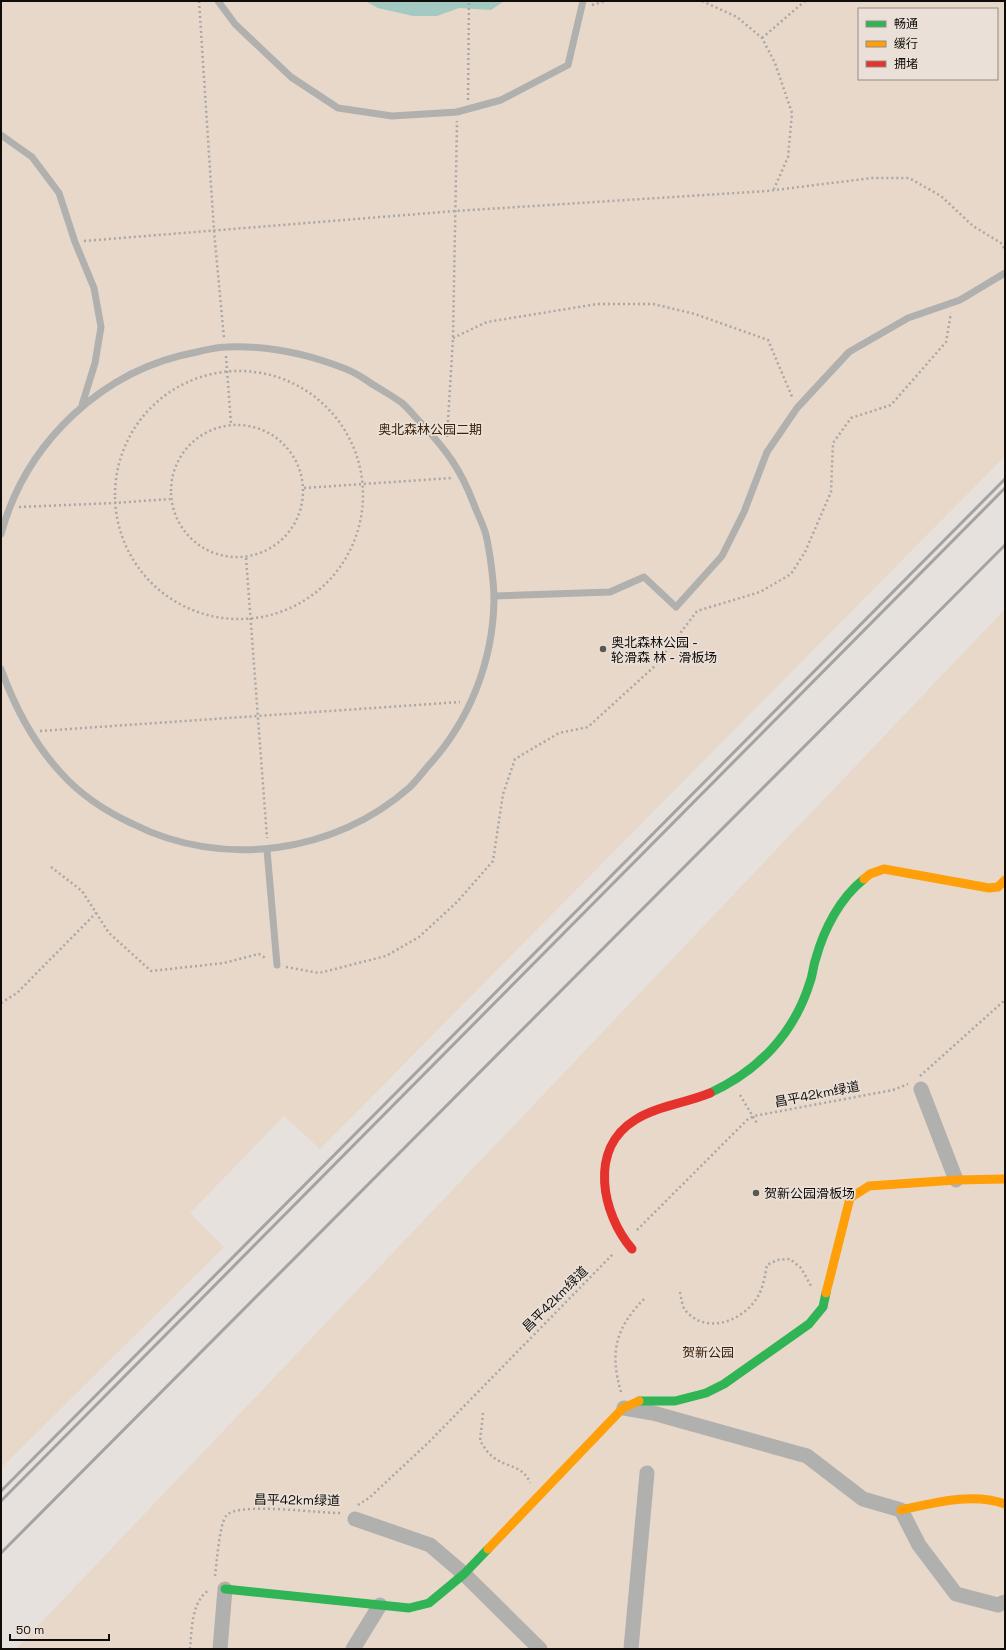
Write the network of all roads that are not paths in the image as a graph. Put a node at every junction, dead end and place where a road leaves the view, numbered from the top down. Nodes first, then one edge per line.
1 (218, 1) edge
2 (583, 1) edge
3 (1, 135) edge
4 (1005, 273) edge
5 (82, 405) junction
6 (1, 534) edge
7 (494, 596) junction
8 (1, 668) edge
9 (267, 850) junction
10 (1005, 880) edge
11 (277, 965) road end
12 (918, 1083) road end
13 (1005, 1179) edge
14 (956, 1180) junction
15 (632, 1249) dead end
16 (623, 1408) junction
17 (647, 1473) dead end
18 (1005, 1504) edge
19 (901, 1510) junction
20 (352, 1513) road end
21 (464, 1574) junction
22 (217, 1591) joint
23 (1005, 1602) edge
24 (380, 1606) junction
25 (220, 1649) edge
26 (353, 1649) edge
27 (540, 1649) edge
28 (631, 1649) edge

1 - 2 lane
3 - 5 lane
4 - 7 lane
5 - 6 lane
5 - 7 lane
7 - 9 lane
8 - 9 lane
9 - 11 lane
10 - 15 street
12 - 14 street
13 - 14 street
14 - 16 street
16 - 19 street
16 - 21 street
17 - 28 street
18 - 19 street
19 - 23 street
20 - 21 street
21 - 24 street
21 - 27 street
22 - 24 street
22 - 25 street
24 - 26 street

